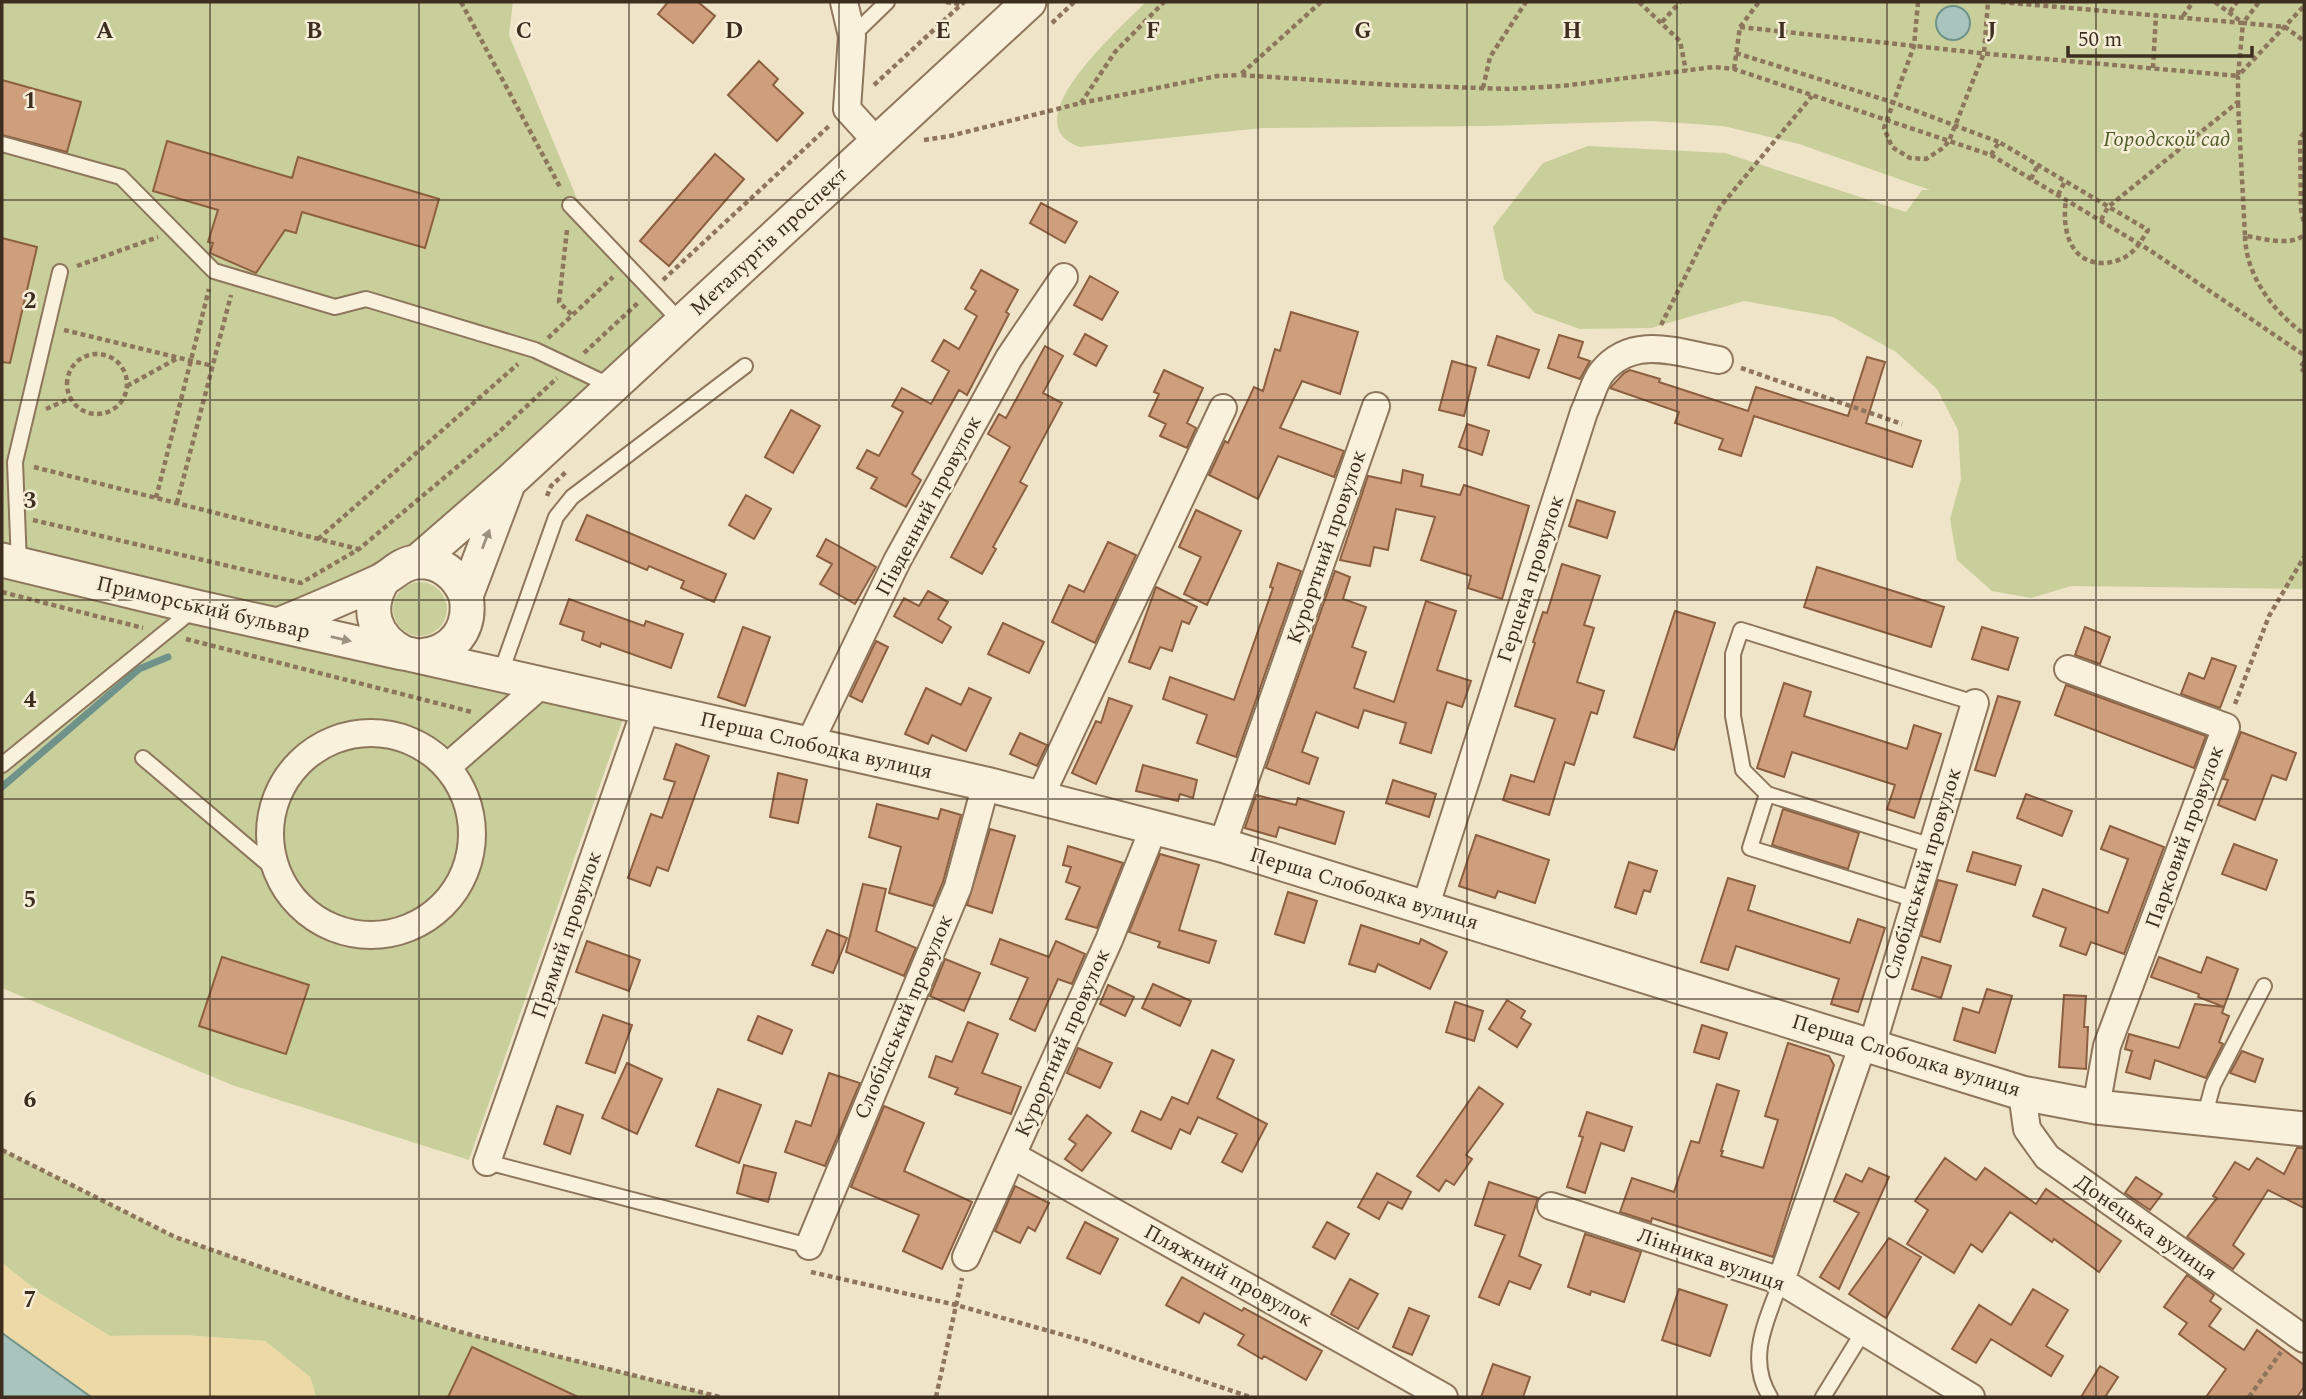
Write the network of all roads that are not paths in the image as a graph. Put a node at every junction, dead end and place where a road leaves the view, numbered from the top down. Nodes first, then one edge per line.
1 (844, 2) edge
2 (887, 2) edge
3 (1029, 2) edge
4 (852, 36) junction
5 (877, 142) junction
6 (2, 144) edge
7 (570, 205) road end
8 (60, 272) road end
9 (1064, 277) dead end
10 (682, 323) junction
11 (1719, 360) road end
12 (745, 366) dead end
13 (612, 387) junction
14 (1376, 406) dead end
15 (1223, 408) dead end
16 (509, 482) junction
17 (10, 562) edge
18 (417, 562) junction
19 (383, 580) junction
20 (196, 607) junction
21 (465, 612) junction
22 (278, 625) junction
23 (412, 655) junction
24 (2068, 669) dead end
25 (493, 673) junction
26 (542, 684) junction
27 (1975, 703) joint
28 (646, 708) junction
29 (809, 744) junction
30 (143, 758) dead end
31 (2, 765) edge
32 (447, 767) junction
33 (986, 784) junction
34 (1767, 794) junction
35 (1041, 797) junction
36 (1154, 827) junction
37 (1222, 845) junction
38 (1932, 846) junction
39 (275, 870) junction
40 (1916, 900) junction
41 (1425, 908) junction
42 (2264, 986) dead end
43 (1867, 1045) junction
44 (2022, 1093) junction
45 (2096, 1107) junction
46 (2204, 1119) junction
47 (2304, 1129) edge
48 (1012, 1155) junction
49 (487, 1162) joint
50 (1551, 1206) dead end
51 (809, 1246) joint
52 (966, 1257) road end
53 (1781, 1282) junction
54 (1863, 1332) junction
55 (2299, 1336) edge
56 (1444, 1397) edge
57 (1770, 1397) edge
58 (1823, 1397) edge
59 (1971, 1397) edge

1 - 4 street
2 - 4 lane
3 - 5 street, Металургів проспект
4 - 5 street
5 - 10 street, Металургів проспект
6 - 13 lane
7 - 10 lane
8 - 17 lane
9 - 29 street, Південний провулок
10 - 13 street, Металургів проспект
11 - 41 street, Герцена провулок
12 - 25 lane
13 - 16 street, Металургів проспект
14 - 37 street, Курортний провулок
15 - 35 street
16 - 18 street, Металургів проспект
21 -> 16 street
17 - 20 street, Приморський бульвар
18 - 19 street
18 - 21 street
19 - 22 street
19 - 23 street
20 - 22 street, Приморський бульвар
20 - 31 lane
21 - 23 street
21 - 25 street
22 -> 23 street, Приморський бульвар
23 - 25 street, Перша Слободка вулиця
24 - 45 street, Парковий провулок
25 - 26 street, Перша Слободка вулиця
26 - 28 street, Перша Слободка вулиця
26 - 32 street
27 - 34 lane
27 - 38 street, Слобідський провулок
28 - 29 street, Перша Слободка вулиця
28 - 49 street, Прямий провулок
29 - 33 street, Перша Слободка вулиця
30 - 39 lane
32 - 39 street
32 - 39 street
33 - 35 street, Перша Слободка вулиця
33 - 51 street, Слобідський провулок
34 - 38 lane
34 - 40 lane
35 - 36 street, Перша Слободка вулиця
36 - 37 street, Перша Слободка вулиця
36 - 48 street, Курортний провулок
37 - 41 street, Перша Слободка вулиця
38 - 40 street, Слобідський провулок
40 - 43 street, Слобідський провулок
41 - 43 street, Перша Слободка вулиця
42 - 46 lane
43 - 44 street, Перша Слободка вулиця
43 - 53 street, Слобідський провулок
44 - 45 street, Перша Слободка вулиця
44 - 55 street, Донецька вулиця
45 - 46 street, Перша Слободка вулиця
46 - 47 street, Перша Слободка вулиця
48 - 52 street, Курортний провулок
48 - 56 street, Пляжний провулок
49 - 51 lane
50 - 53 street, Лінника вулиця
53 - 54 street, Лінника вулиця
53 - 57 lane
54 - 58 lane
54 - 59 street, Лінника вулиця

